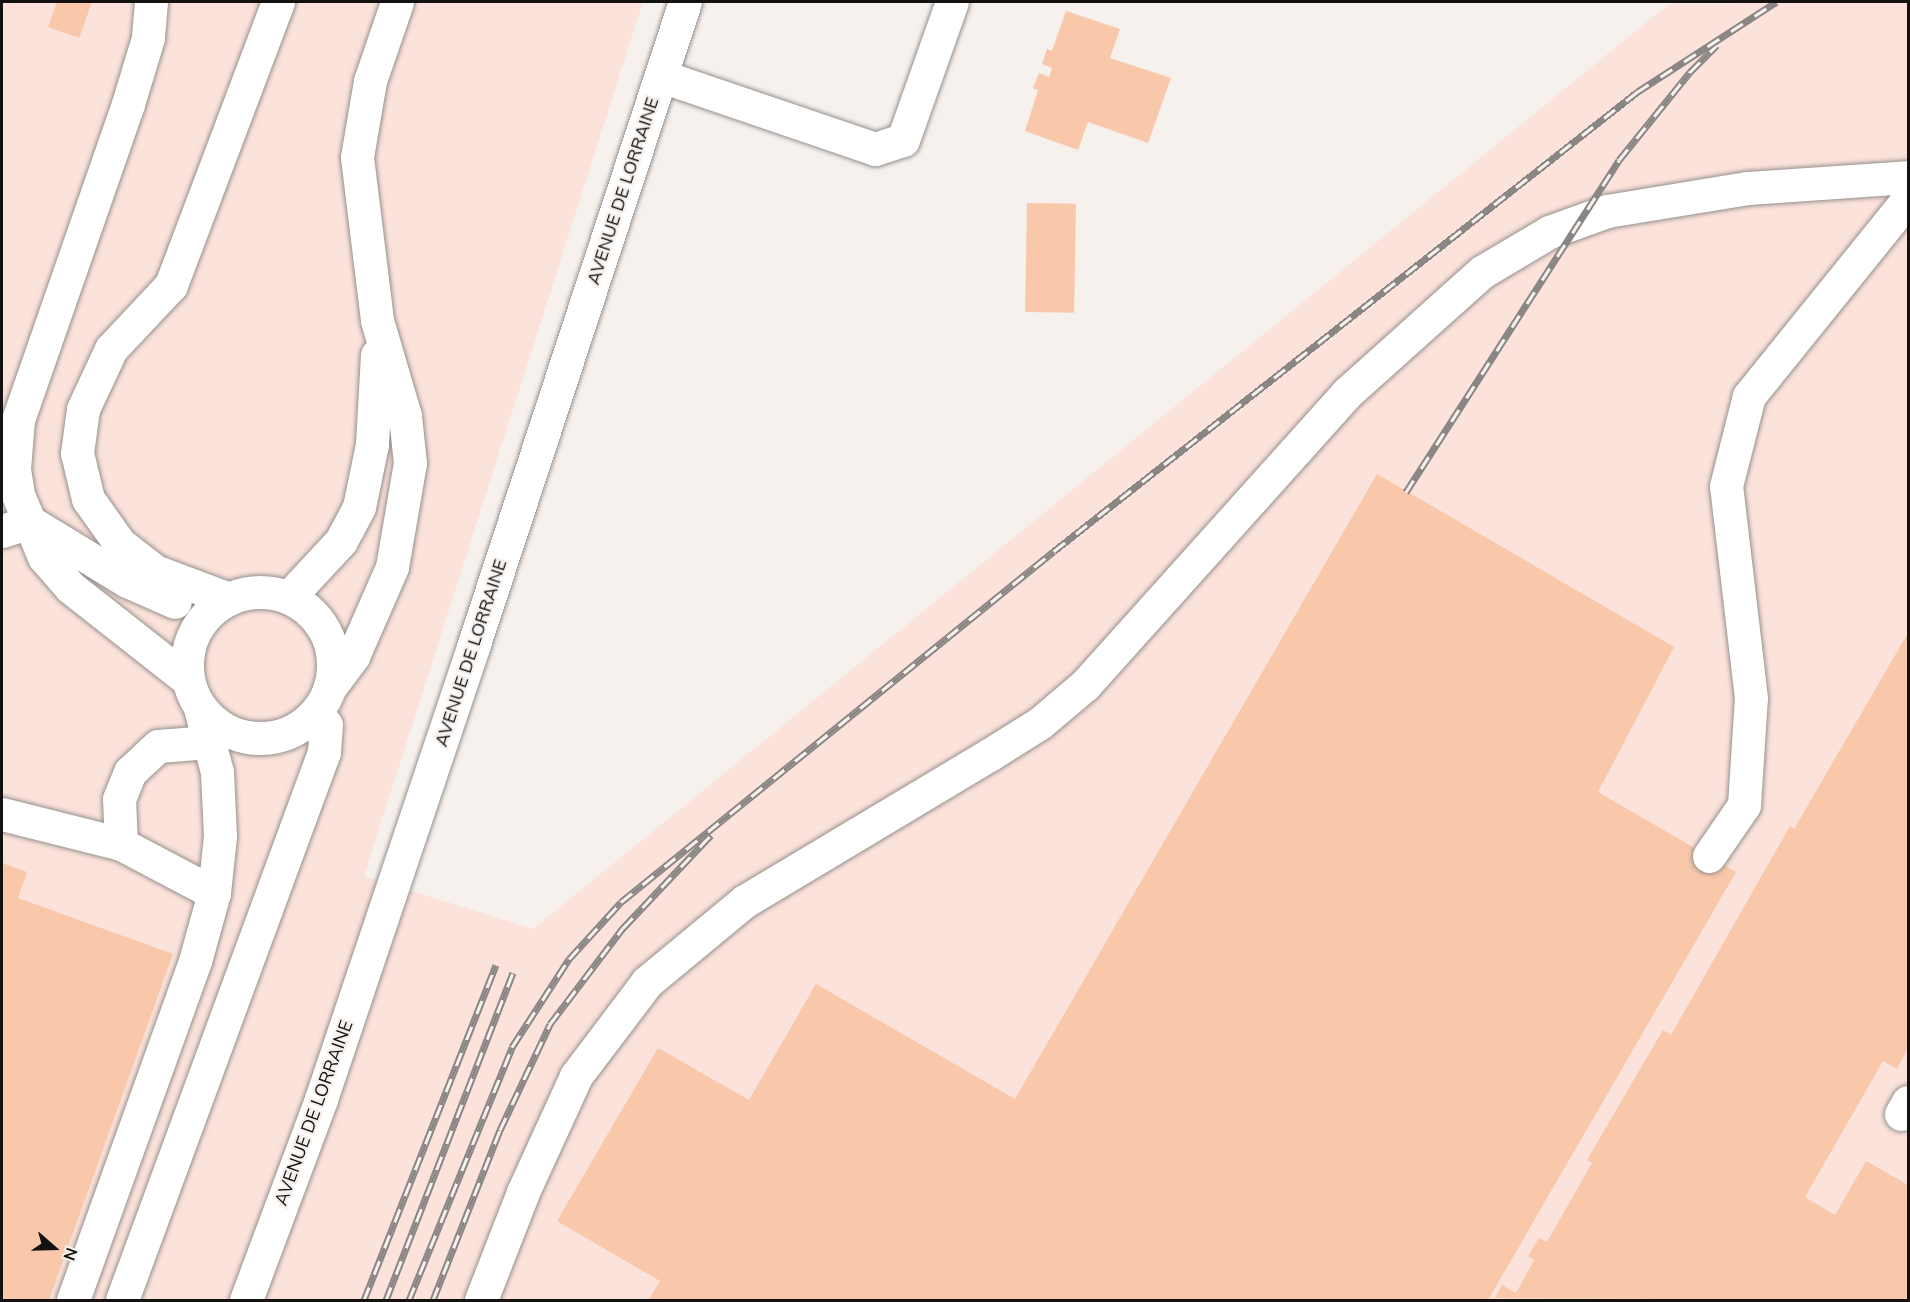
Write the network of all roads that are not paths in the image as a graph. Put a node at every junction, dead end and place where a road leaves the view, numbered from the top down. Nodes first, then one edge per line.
1 (151, 2) edge
2 (278, 2) edge
3 (397, 2) edge
4 (685, 2) edge
5 (952, 2) edge
6 (661, 76) junction
7 (1908, 177) edge
8 (1908, 199) edge
9 (377, 320) junction
10 (16, 526) edge
11 (289, 597) junction
12 (217, 607) junction
13 (194, 694) junction
14 (323, 700) junction
15 (209, 742) junction
16 (2, 814) edge
17 (121, 844) junction
18 (1709, 856) dead end
19 (214, 893) junction
20 (73, 1300) edge
21 (122, 1300) edge
22 (246, 1300) edge
23 (481, 1300) edge

1 - 10 main road
2 - 12 main road
3 - 9 main road
4 - 6 main road, AVENUE DE LORRAINE
5 - 6 main road
6 - 22 main road, AVENUE DE LORRAINE
7 - 23 main road
8 - 18 main road
9 - 11 main road
9 - 14 main road
10 - 12 main road
10 - 13 main road
11 - 12 main road
11 - 14 main road
12 - 13 main road
13 - 14 main road
13 - 15 main road
14 - 21 main road
15 - 17 main road
15 - 19 main road
16 - 17 main road
17 - 19 main road
19 - 20 main road

